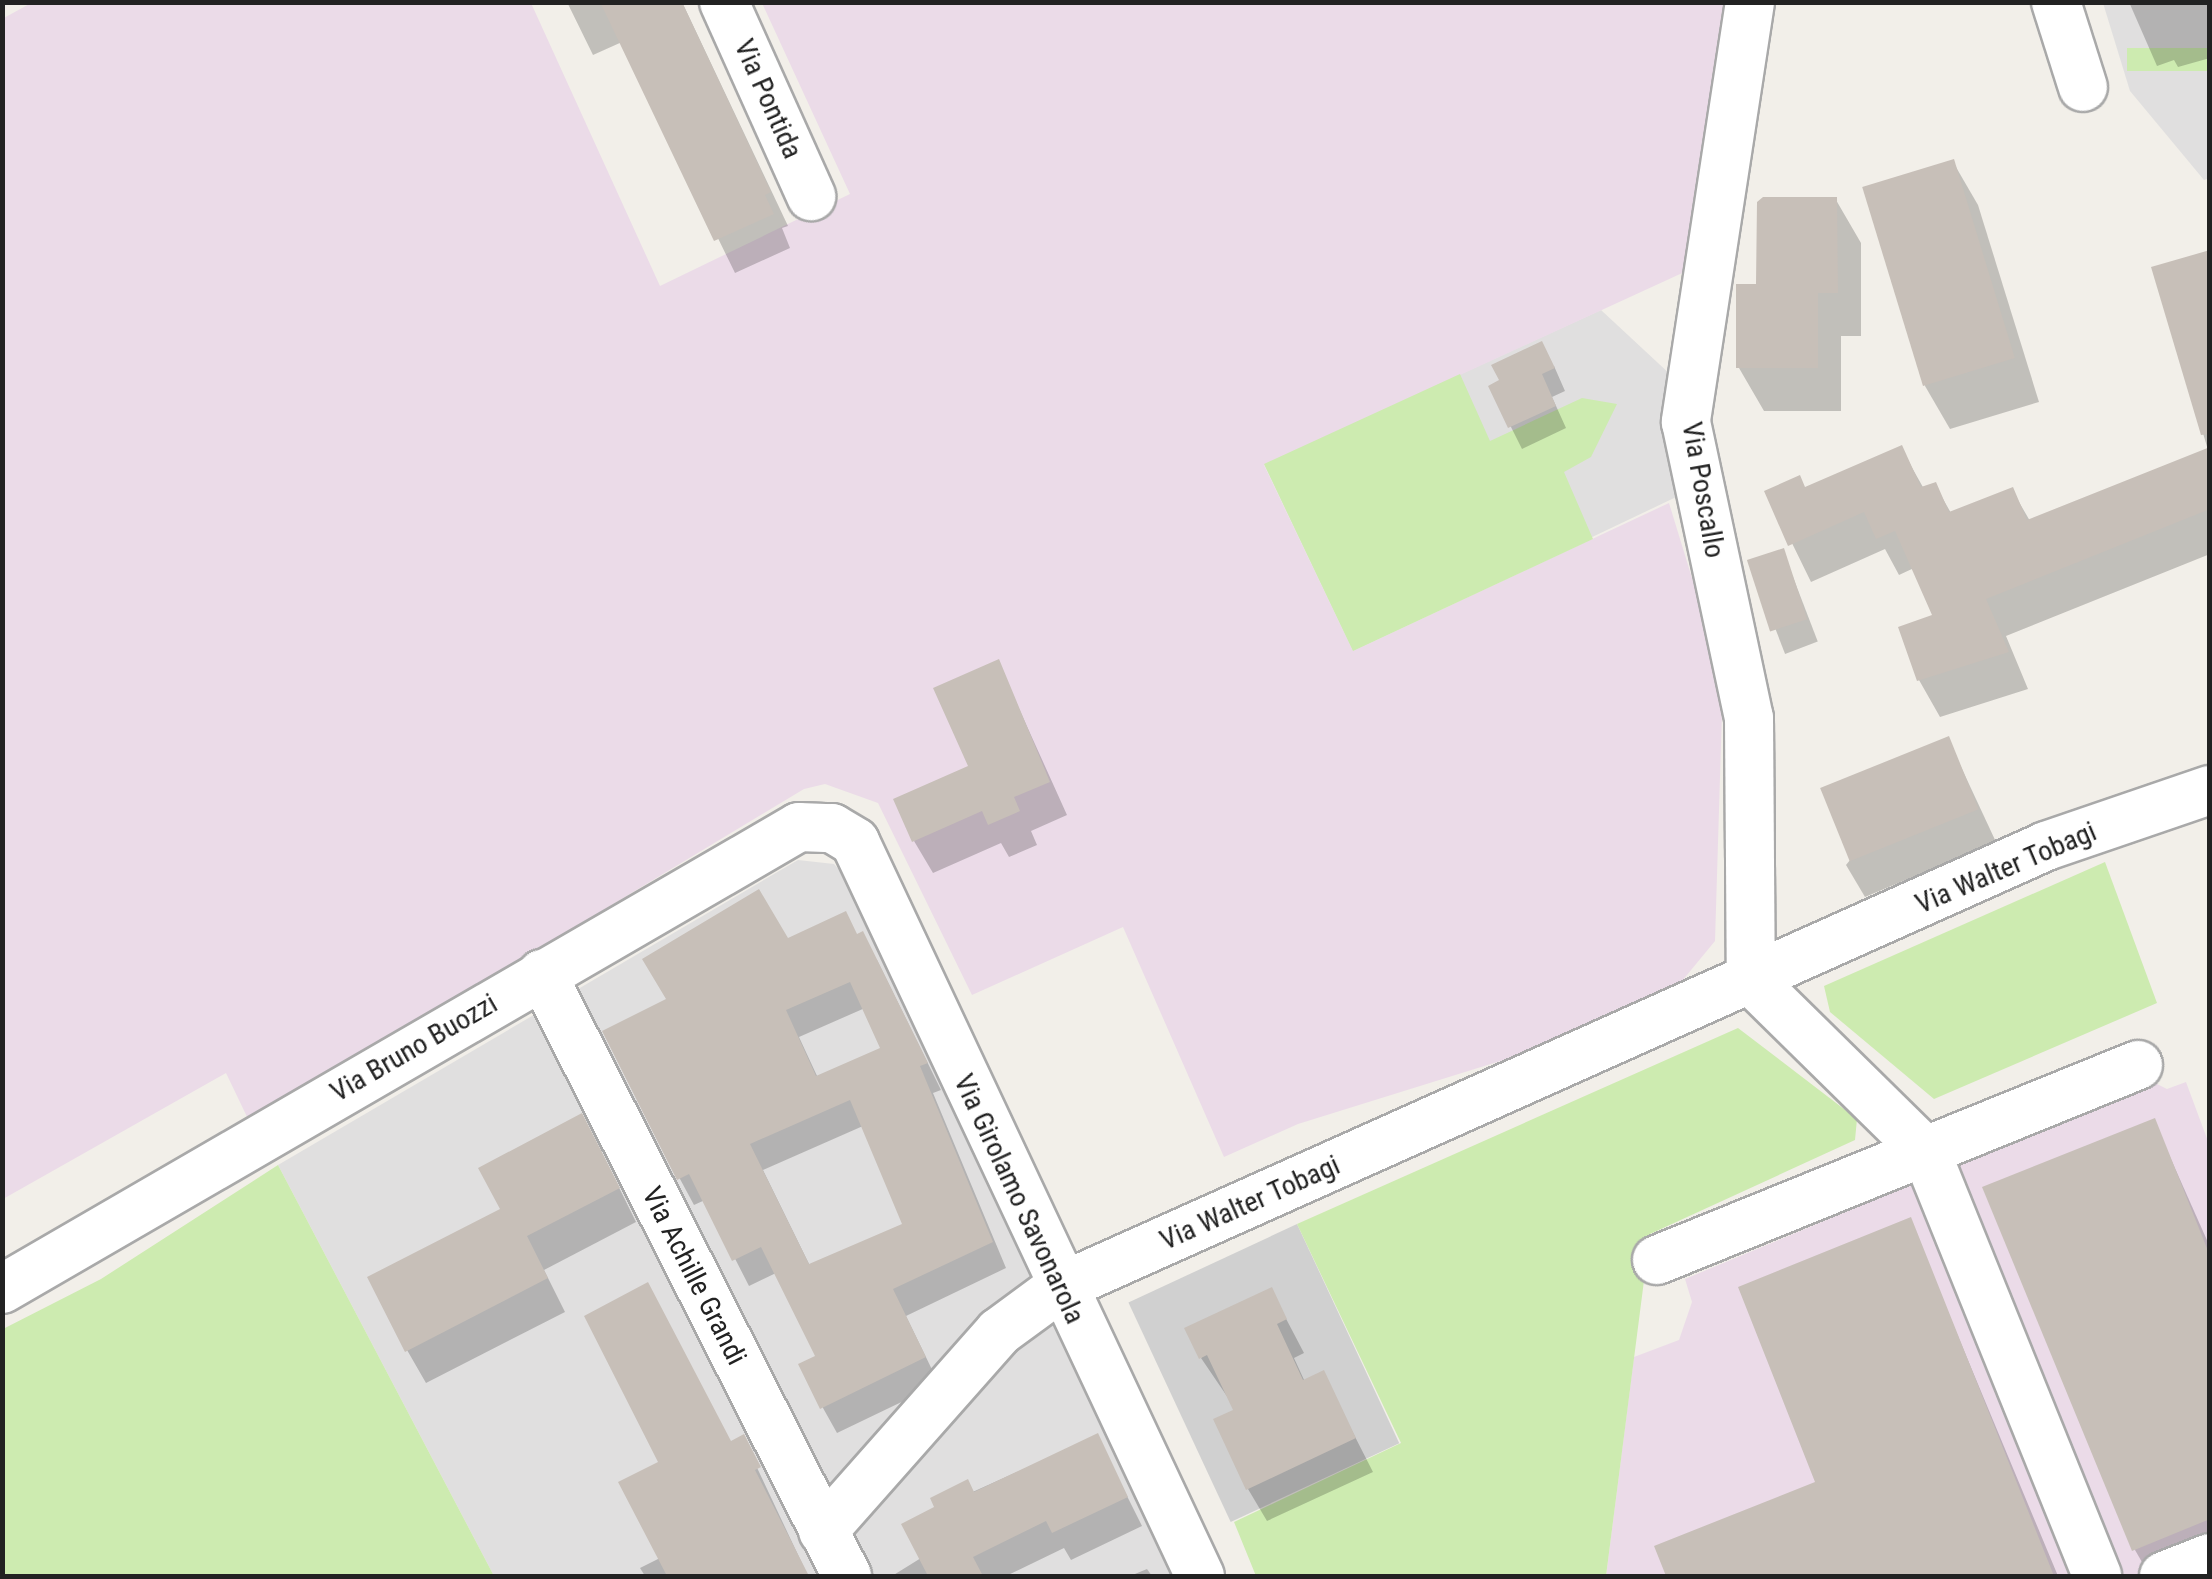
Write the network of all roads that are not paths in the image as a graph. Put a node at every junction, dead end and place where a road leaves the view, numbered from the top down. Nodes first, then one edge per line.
1 (724, 2) edge
2 (1750, 2) edge
3 (2056, 2) edge
4 (2083, 88) dead end
5 (812, 196) dead end
6 (2210, 790) edge
7 (832, 828) joint
8 (542, 974) junction
9 (1751, 980) junction
10 (2138, 1065) dead end
11 (1926, 1152) junction
12 (1657, 1260) dead end
13 (2, 1288) edge
14 (1059, 1288) junction
15 (822, 1531) junction
16 (2210, 1558) edge
17 (847, 1576) edge
18 (1200, 1576) edge
19 (2097, 1576) edge
20 (2164, 1576) edge

1 - 5 street, Via Pontida
2 - 9 street, Via Poscallo
3 - 4 street
6 - 9 street, Via Walter Tobagi
7 - 8 street, Via Bruno Buozzi
7 - 14 street, Via Girolamo Savonarola
8 - 13 street, Via Bruno Buozzi
8 - 15 street, Via Achille Grandi
9 - 11 street
9 - 14 street, Via Walter Tobagi
10 - 11 street
11 - 12 street
11 - 19 street
14 - 15 street, Via Walter Tobagi
14 - 18 street, Via Girolamo Savonarola
15 - 17 street, Via Achille Grandi
16 - 20 street

